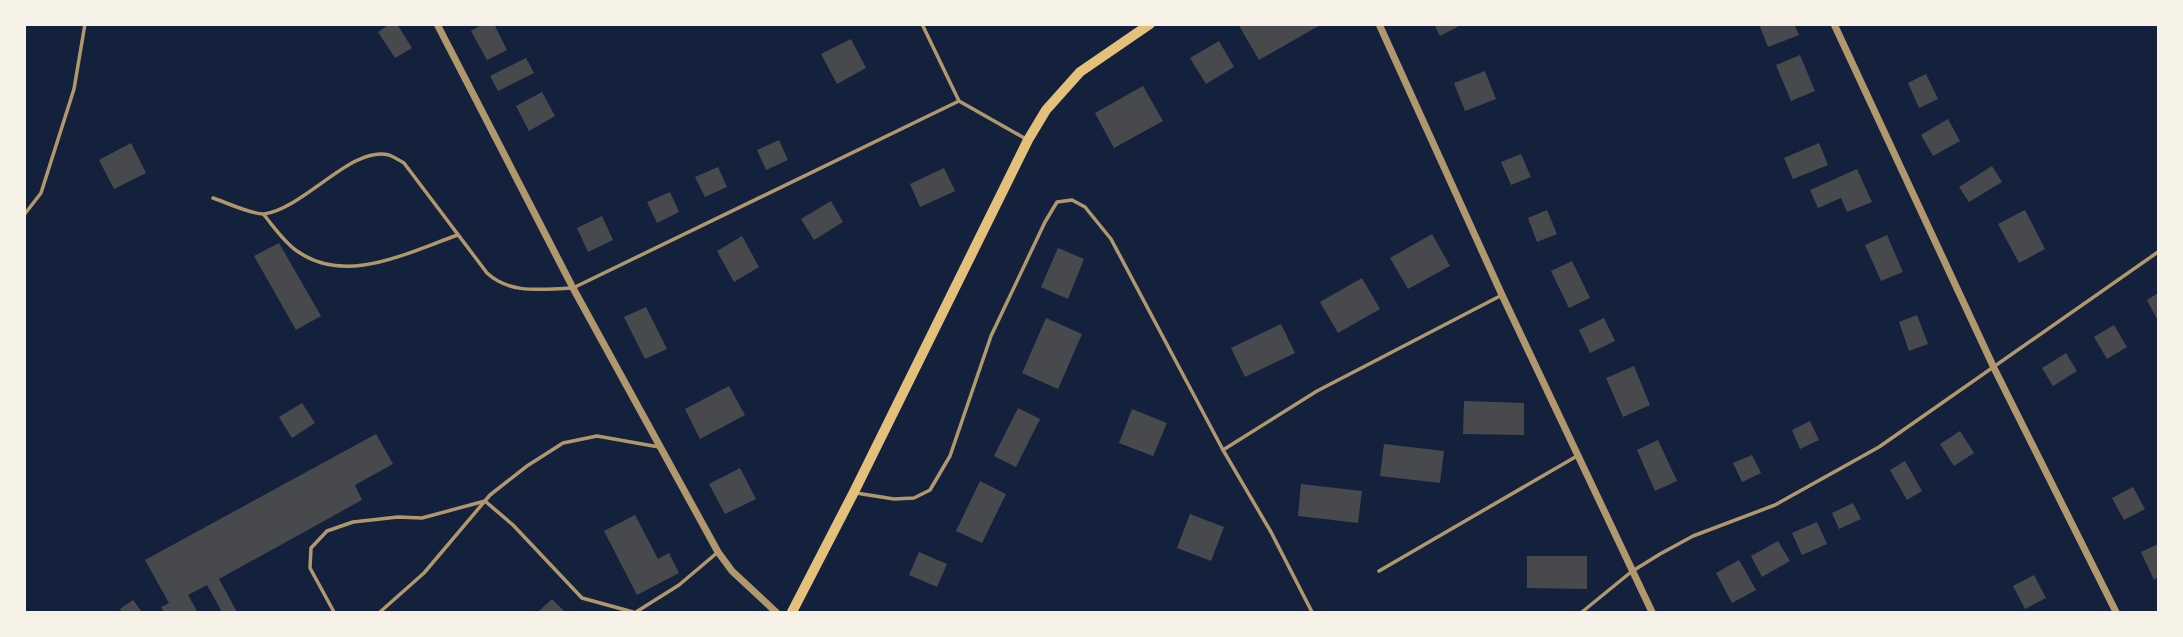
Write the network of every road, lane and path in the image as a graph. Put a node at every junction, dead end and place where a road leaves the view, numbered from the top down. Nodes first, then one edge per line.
1 (85, 24) edge
2 (437, 24) edge
3 (922, 24) edge
4 (1150, 24) edge
5 (1379, 24) edge
6 (1834, 24) edge
7 (959, 101) junction
8 (1028, 140) junction
9 (213, 198) dead end
10 (263, 214) junction
11 (24, 215) edge
12 (458, 235) junction
13 (2158, 252) edge
14 (573, 288) junction
15 (1502, 296) junction
16 (1994, 368) junction
17 (662, 448) junction
18 (1223, 450) junction
19 (1577, 456) junction
20 (854, 492) junction
21 (485, 501) junction
22 (718, 552) junction
23 (1379, 571) dead end
24 (1631, 572) junction
25 (334, 612) edge
26 (380, 612) edge
27 (634, 612) edge
28 (776, 612) edge
29 (792, 612) edge
30 (1312, 612) edge
31 (1582, 612) edge
32 (1652, 612) edge
33 (2116, 612) edge

1 - 11 lane
2 - 14 street
3 - 7 lane
4 - 8 main road
5 - 15 street
6 - 16 street
7 - 8 lane
7 - 14 lane
8 - 20 main road
9 - 10 lane
10 - 12 lane
10 - 12 lane
12 - 14 lane
13 - 16 lane
14 - 17 street
15 - 18 lane
15 - 19 street
16 - 24 lane
16 - 33 street
17 - 21 lane
17 - 22 street
18 - 20 lane
18 - 30 lane
19 - 23 lane
19 - 24 street
20 - 29 main road
21 - 25 lane
21 - 26 lane
21 - 27 lane
22 - 27 lane
22 - 28 street
24 - 31 lane
24 - 32 street

